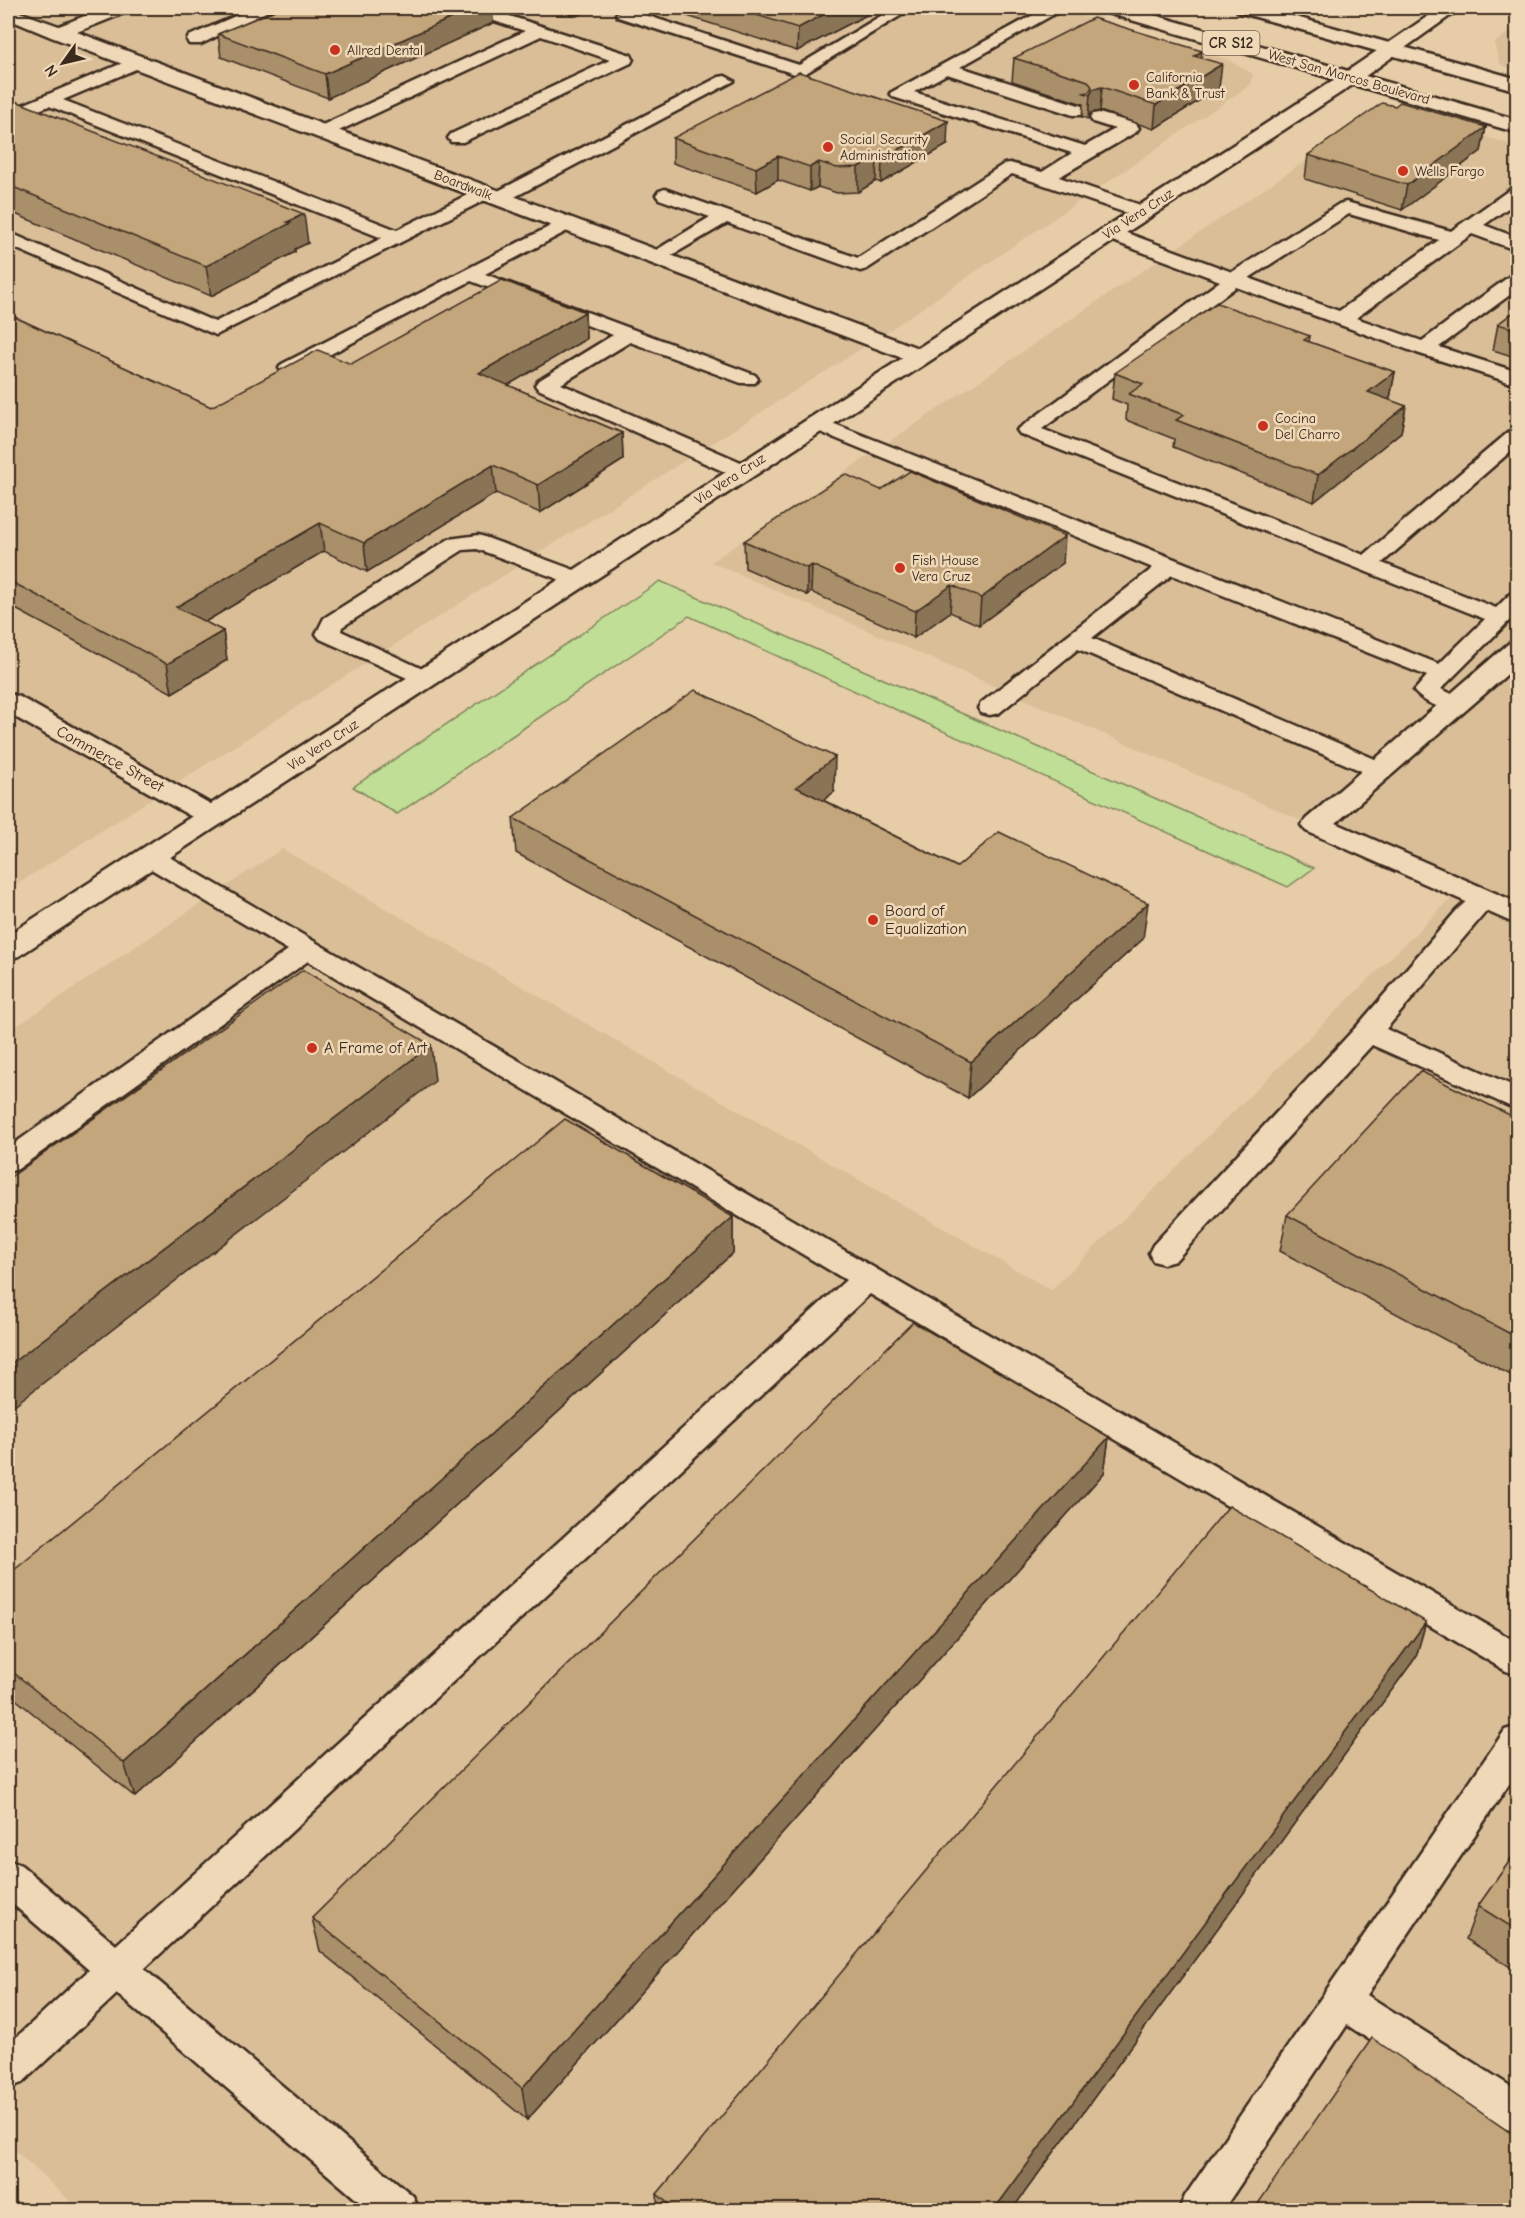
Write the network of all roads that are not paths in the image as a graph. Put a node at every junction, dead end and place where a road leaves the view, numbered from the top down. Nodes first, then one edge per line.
1 (120, 8) edge
2 (266, 8) edge
3 (470, 8) edge
4 (637, 8) edge
5 (905, 8) edge
6 (1057, 8) edge
7 (1111, 8) edge
8 (1245, 8) edge
9 (1452, 8) edge
10 (11, 18) edge
11 (540, 30) junction
12 (58, 33) junction
13 (195, 40) dead end
14 (1393, 50) junction
15 (137, 62) junction
16 (946, 68) junction
17 (1350, 78) junction
18 (725, 81) dead end
19 (1518, 86) edge
20 (49, 100) junction
21 (1079, 111) edge
22 (8, 117) edge
23 (1099, 118) edge
24 (1518, 127) edge
25 (322, 132) junction
26 (457, 138) dead end
27 (1087, 152) junction
28 (1044, 178) junction
29 (1518, 192) edge
30 (665, 195) dead end
31 (492, 196) junction
32 (1142, 212) junction
33 (726, 216) junction
34 (566, 224) junction
35 (1462, 232) junction
36 (1109, 233) junction
37 (397, 237) junction
38 (8, 238) edge
39 (1518, 245) edge
40 (655, 257) junction
41 (469, 274) junction
42 (1236, 278) junction
43 (1518, 279) edge
44 (1341, 319) junction
45 (629, 334) junction
46 (1424, 349) junction
47 (918, 356) junction
48 (285, 370) edge
49 (748, 379) dead end
50 (1518, 380) edge
51 (816, 423) junction
52 (1518, 434) edge
53 (742, 471) junction
54 (1366, 565) junction
55 (1169, 566) junction
56 (577, 579) junction
57 (1518, 599) edge
58 (1499, 617) junction
59 (1076, 640) junction
60 (1518, 650) edge
61 (1443, 674) junction
62 (425, 679) junction
63 (8, 702) edge
64 (1455, 704) junction
65 (990, 708) dead end
66 (1380, 770) junction
67 (213, 817) junction
68 (150, 857) junction
69 (1483, 900) junction
70 (1518, 915) edge
71 (8, 949) edge
72 (307, 949) junction
73 (1368, 1032) junction
74 (1518, 1100) edge
75 (8, 1162) edge
76 (1164, 1253) dead end
77 (867, 1279) junction
78 (1518, 1661) edge
79 (1518, 1741) edge
80 (8, 1877) edge
81 (117, 1971) junction
82 (1342, 2000) junction
83 (8, 2070) edge
84 (1518, 2114) edge
85 (399, 2211) edge
86 (1199, 2211) edge

1 - 12 main road
2 - 13 lane
3 - 11 lane
4 - 5 lane
6 - 16 lane
7 - 17 main road, West San Marcos Boulevard / CR S12
8 - 14 main road, CR S12
9 - 14 main road, Via Vera Cruz
10 - 12 main road, Boardwalk
11 - 25 lane
11 - 26 lane
12 - 15 main road, Boardwalk
14 - 17 main road, Via Vera Cruz
14 - 19 main road, CR S12
15 - 20 lane
15 - 25 main road, Boardwalk
16 - 21 lane
16 - 27 lane
17 - 24 main road, West San Marcos Boulevard / CR S12
17 - 32 main road, Via Vera Cruz
18 - 31 lane
20 - 22 lane
20 - 37 lane
23 - 27 lane
25 - 31 main road, Boardwalk
27 - 28 lane
28 - 32 lane
28 - 33 lane
29 - 35 lane
30 - 33 lane
31 - 34 main road, Boardwalk
31 - 37 lane
32 - 36 main road, Via Vera Cruz
33 - 40 lane
34 - 40 main road, Boardwalk
34 - 41 lane
35 - 39 lane
35 - 42 lane
35 - 44 lane
36 - 42 lane
36 - 47 main road, Via Vera Cruz
37 - 38 lane
40 - 47 main road, Boardwalk
41 - 45 lane
41 - 48 lane
42 - 44 lane
42 - 54 lane
43 - 46 lane
44 - 46 lane
45 - 49 lane
45 - 53 lane
46 - 50 lane
47 - 51 main road, Via Vera Cruz
51 - 53 main road, Via Vera Cruz
51 - 55 lane
52 - 54 lane
53 - 56 main road, Via Vera Cruz
54 - 58 lane
55 - 59 lane
55 - 61 lane
56 - 62 main road, Via Vera Cruz
56 - 62 lane
57 - 58 lane
58 - 61 lane
59 - 65 lane
59 - 66 lane
60 - 64 main road
61 - 64 lane
62 - 67 main road, Via Vera Cruz
63 - 67 main road, Commerce Street
64 - 66 main road
66 - 69 main road
67 - 68 main road, Via Vera Cruz
68 - 71 main road, Via Vera Cruz
68 - 72 lane
69 - 70 main road
69 - 73 lane
72 - 75 lane
72 - 77 lane
73 - 74 lane
73 - 76 lane
77 - 78 lane
77 - 81 lane
79 - 82 lane
80 - 81 lane
81 - 83 lane
81 - 85 lane
82 - 84 lane
82 - 86 lane

